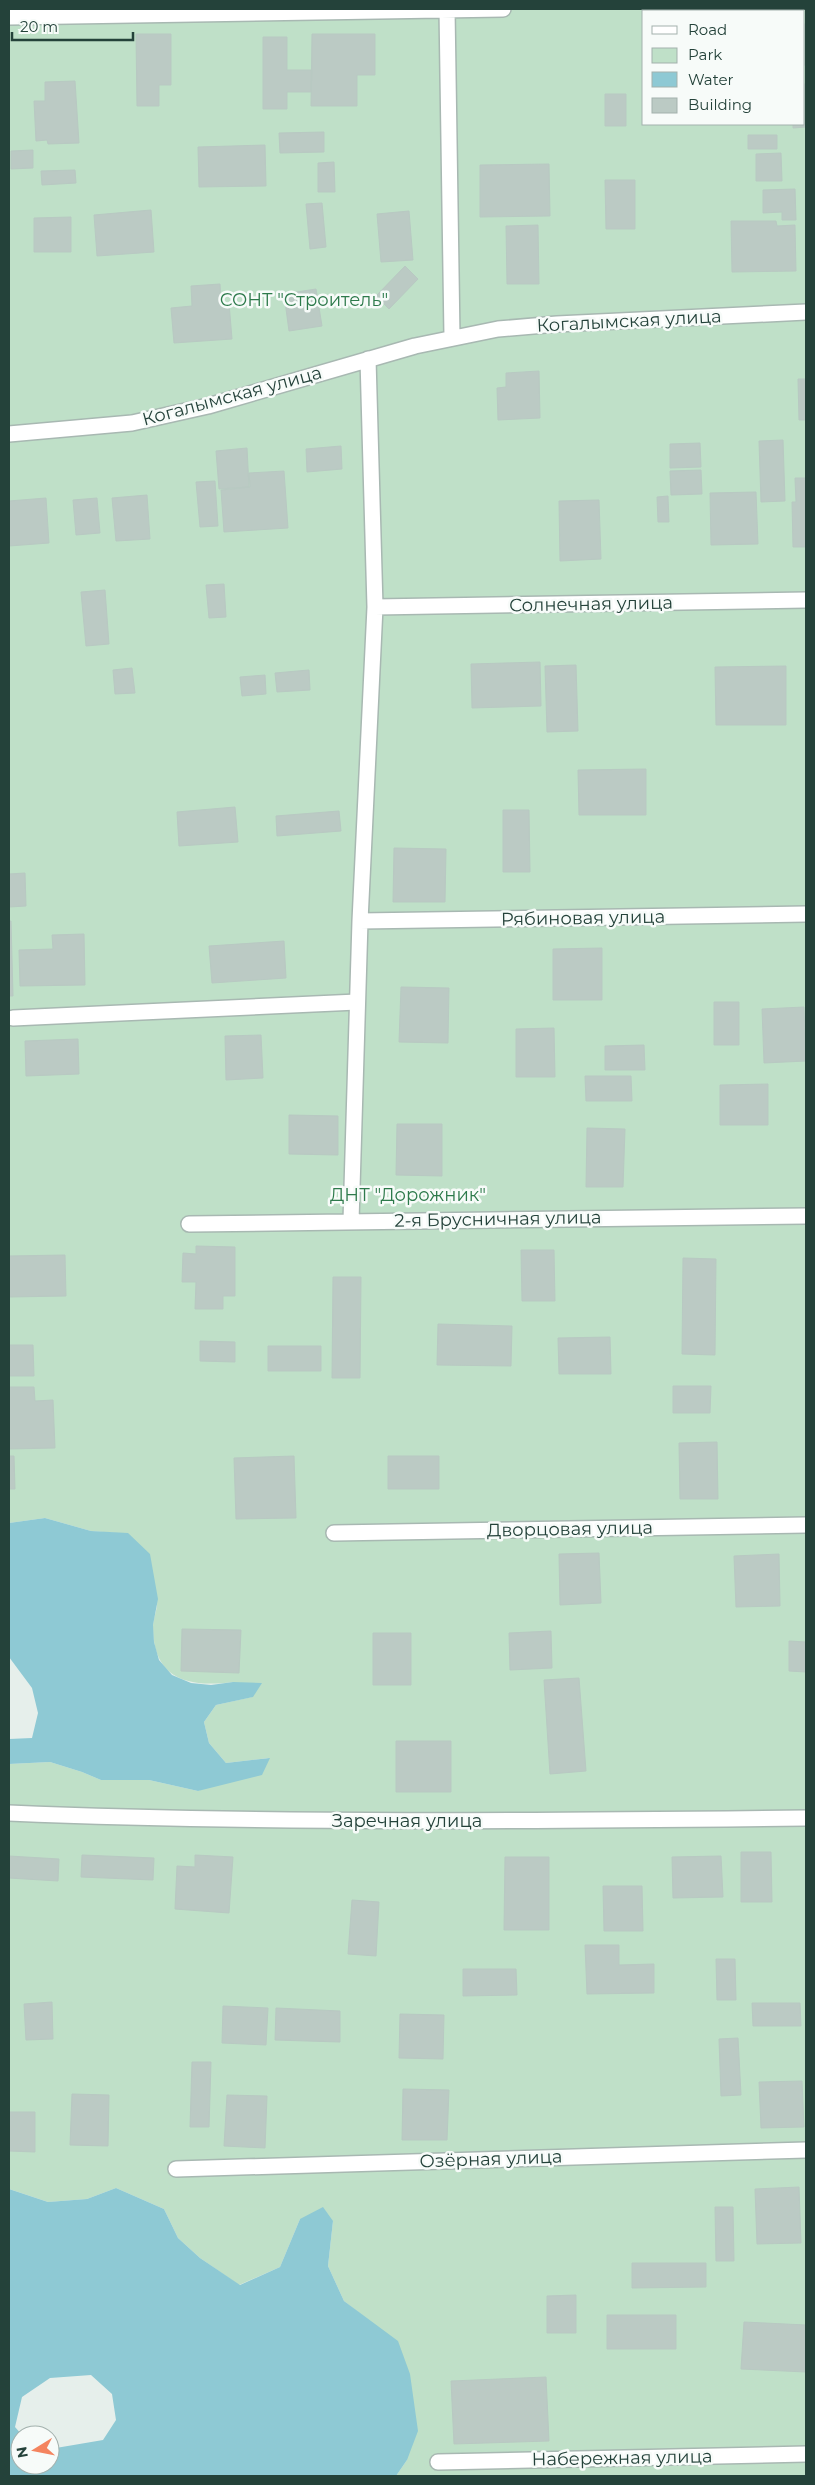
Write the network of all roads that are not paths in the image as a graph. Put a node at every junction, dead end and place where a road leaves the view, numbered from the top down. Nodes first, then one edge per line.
1 (448, 9) edge
2 (503, 9) edge
3 (9, 17) edge
4 (806, 312) edge
5 (452, 337) junction
6 (368, 359) junction
7 (9, 434) edge
8 (806, 600) edge
9 (375, 607) junction
10 (806, 914) edge
11 (360, 921) junction
12 (356, 1002) junction
13 (13, 1018) dead end
14 (806, 1216) edge
15 (351, 1221) junction
16 (189, 1224) dead end
17 (806, 1525) edge
18 (334, 1532) dead end
19 (9, 1813) edge
20 (806, 1818) edge
21 (806, 2150) edge
22 (176, 2169) dead end
23 (806, 2454) edge
24 (438, 2462) dead end

1 - 2 street
1 - 3 street
1 - 5 street
4 - 5 street, Когалымская улица
5 - 6 street, Когалымская улица
6 - 7 street, Когалымская улица
6 - 9 street
8 - 9 street, Солнечная улица
9 - 11 street
10 - 11 street, Рябиновая улица
11 - 12 street
12 - 13 street
12 - 15 street
14 - 15 street, 2-я Брусничная улица
15 - 16 street, 2-я Брусничная улица
17 - 18 street, Дворцовая улица
19 - 20 street, Заречная улица
21 - 22 street, Озёрная улица
23 - 24 street, Набережная улица

